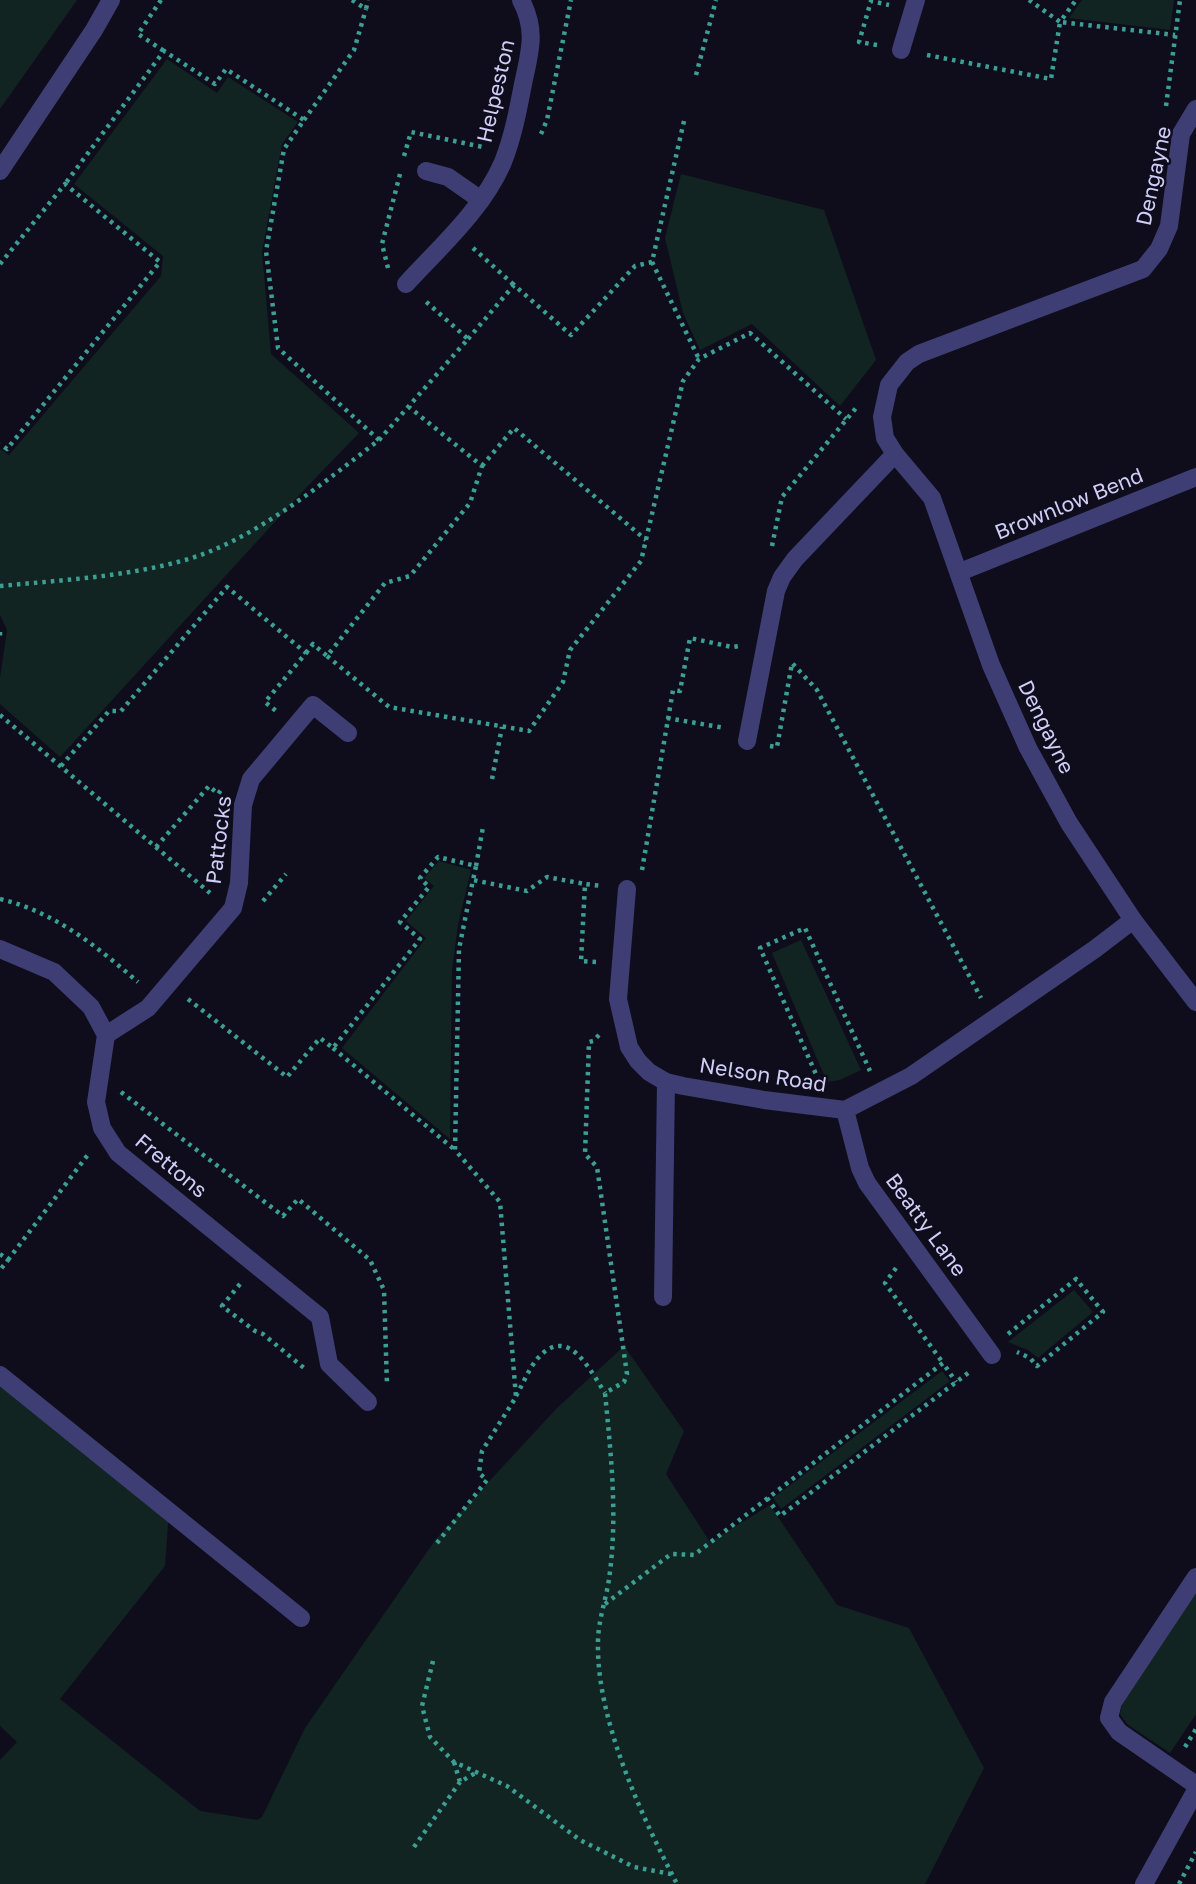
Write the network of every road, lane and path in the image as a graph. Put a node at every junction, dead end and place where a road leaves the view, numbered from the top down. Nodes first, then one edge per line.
1 (111, 0) edge
2 (161, 0) edge
3 (352, 0) edge
4 (368, 0) edge
5 (521, 0) edge
6 (716, 0) edge
7 (893, 0) edge
8 (916, 0) edge
9 (1029, 0) edge
10 (1076, 0) edge
11 (1180, 0) edge
12 (366, 9) junction
13 (1060, 22) junction
14 (1175, 34) junction
15 (901, 50) junction
16 (164, 51) junction
17 (696, 75) dead end
18 (1196, 109) edge
19 (1165, 115) dead end
20 (304, 120) junction
21 (684, 121) dead end
22 (490, 143) dead end
23 (404, 157) dead end
24 (401, 169) dead end
25 (0, 171) edge
26 (426, 171) dead end
27 (65, 184) junction
28 (481, 200) junction
29 (652, 262) junction
30 (0, 264) edge
31 (406, 284) junction
32 (468, 339) junction
33 (699, 359) junction
34 (860, 403) dead end
35 (409, 407) junction
36 (846, 419) junction
37 (379, 440) junction
38 (0, 444) edge
39 (895, 454) junction
40 (482, 466) junction
41 (1196, 477) edge
42 (646, 540) junction
43 (771, 547) dead end
44 (960, 572) junction
45 (0, 586) edge
46 (0, 632) edge
47 (0, 639) edge
48 (748, 642) dead end
49 (306, 653) junction
50 (327, 656) junction
51 (0, 715) edge
52 (284, 717) dead end
53 (667, 718) junction
54 (502, 727) junction
55 (348, 733) dead end
56 (747, 741) junction
57 (61, 766) junction
58 (492, 779) dead end
59 (226, 784) dead end
60 (483, 828) dead end
61 (156, 847) junction
62 (477, 866) junction
63 (286, 874) dead end
64 (473, 880) junction
65 (585, 884) junction
66 (627, 889) junction
67 (216, 898) dead end
68 (0, 899) edge
69 (260, 904) dead end
70 (1133, 919) junction
71 (0, 949) edge
72 (601, 967) dead end
73 (141, 985) dead end
74 (182, 994) dead end
75 (1196, 1002) edge
76 (985, 1006) dead end
77 (600, 1031) dead end
78 (106, 1035) junction
79 (333, 1048) junction
80 (880, 1072) dead end
81 (872, 1075) junction
82 (864, 1079) dead end
83 (116, 1082) dead end
84 (666, 1082) junction
85 (816, 1088) dead end
86 (845, 1110) junction
87 (87, 1143) dead end
88 (91, 1150) junction
89 (455, 1150) junction
90 (98, 1157) dead end
91 (0, 1254) edge
92 (8, 1260) junction
93 (898, 1260) dead end
94 (0, 1270) edge
95 (244, 1280) dead end
96 (663, 1297) dead end
97 (998, 1350) junction
98 (943, 1363) junction
99 (306, 1369) dead end
100 (0, 1375) edge
101 (956, 1382) junction
102 (605, 1393) junction
103 (516, 1397) junction
104 (368, 1402) joint
105 (767, 1498) junction
106 (437, 1543) dead end
107 (1196, 1577) edge
108 (604, 1605) junction
109 (302, 1618) dead end
110 (433, 1661) dead end
111 (454, 1762) junction
112 (477, 1772) junction
113 (460, 1782) junction
114 (1196, 1788) edge
115 (414, 1847) dead end
116 (1196, 1852) edge
117 (672, 1874) junction
118 (677, 1884) edge
119 (1144, 1884) edge
120 (1179, 1884) edge

1 - 25 street
2 - 16 path
3 - 12 path
4 - 12 path
5 - 28 street, Helpeston
6 - 17 path
7 - 15 path
8 - 15 street
9 - 13 path
10 - 13 path
11 - 14 path
12 - 20 path
13 - 14 path
13 - 15 path
14 - 19 path
16 - 20 path
16 - 27 path
18 - 39 street, Dengayne
20 - 37 path
21 - 29 path
22 - 23 path
24 - 31 path
26 - 28 street
27 - 30 path
27 - 38 path
28 - 31 street, Helpeston
29 - 32 path
29 - 33 path
31 - 32 path
32 - 35 path
33 - 36 path
33 - 42 path
34 - 36 path
35 - 37 path
35 - 40 path
36 - 43 path
37 - 45 path
39 - 44 street, Dengayne
39 - 56 street
40 - 42 path
40 - 50 path
41 - 44 street, Brownlow Bend
42 - 54 path
44 - 70 street, Dengayne
46 - 47 path
48 - 53 path
49 - 50 path
49 - 52 path
49 - 57 path
50 - 54 path
51 - 57 path
53 - 56 path
53 - 66 path
54 - 58 path
55 - 78 street, Pattocks
56 - 76 path
57 - 61 path
59 - 61 path
60 - 62 path
61 - 67 path
62 - 64 path
62 - 79 path
63 - 69 path
64 - 65 path
64 - 89 path
65 - 66 path
65 - 72 path
66 - 84 street, Nelson Road
68 - 73 path
70 - 75 street, Dengayne
70 - 86 street, Nelson Road
71 - 78 street
74 - 79 path
77 - 102 path
78 - 104 street, Frettons
79 - 89 path
80 - 81 path
81 - 82 path
81 - 85 path
83 - 104 path
84 - 86 street, Nelson Road
84 - 96 street
86 - 97 street, Beatty Lane
87 - 88 path
88 - 90 path
88 - 92 path
89 - 103 path
91 - 92 path
92 - 94 path
93 - 98 path
95 - 99 path
97 - 97 path
97 - 101 path
98 - 101 path
98 - 105 path
100 - 109 street
101 - 105 path
102 - 103 path
102 - 108 path
103 - 106 path
105 - 108 path
107 - 114 street
108 - 117 path
110 - 111 path
111 - 112 path
111 - 113 path
112 - 113 path
112 - 117 path
113 - 115 path
114 - 119 street
116 - 120 path
117 - 118 path

